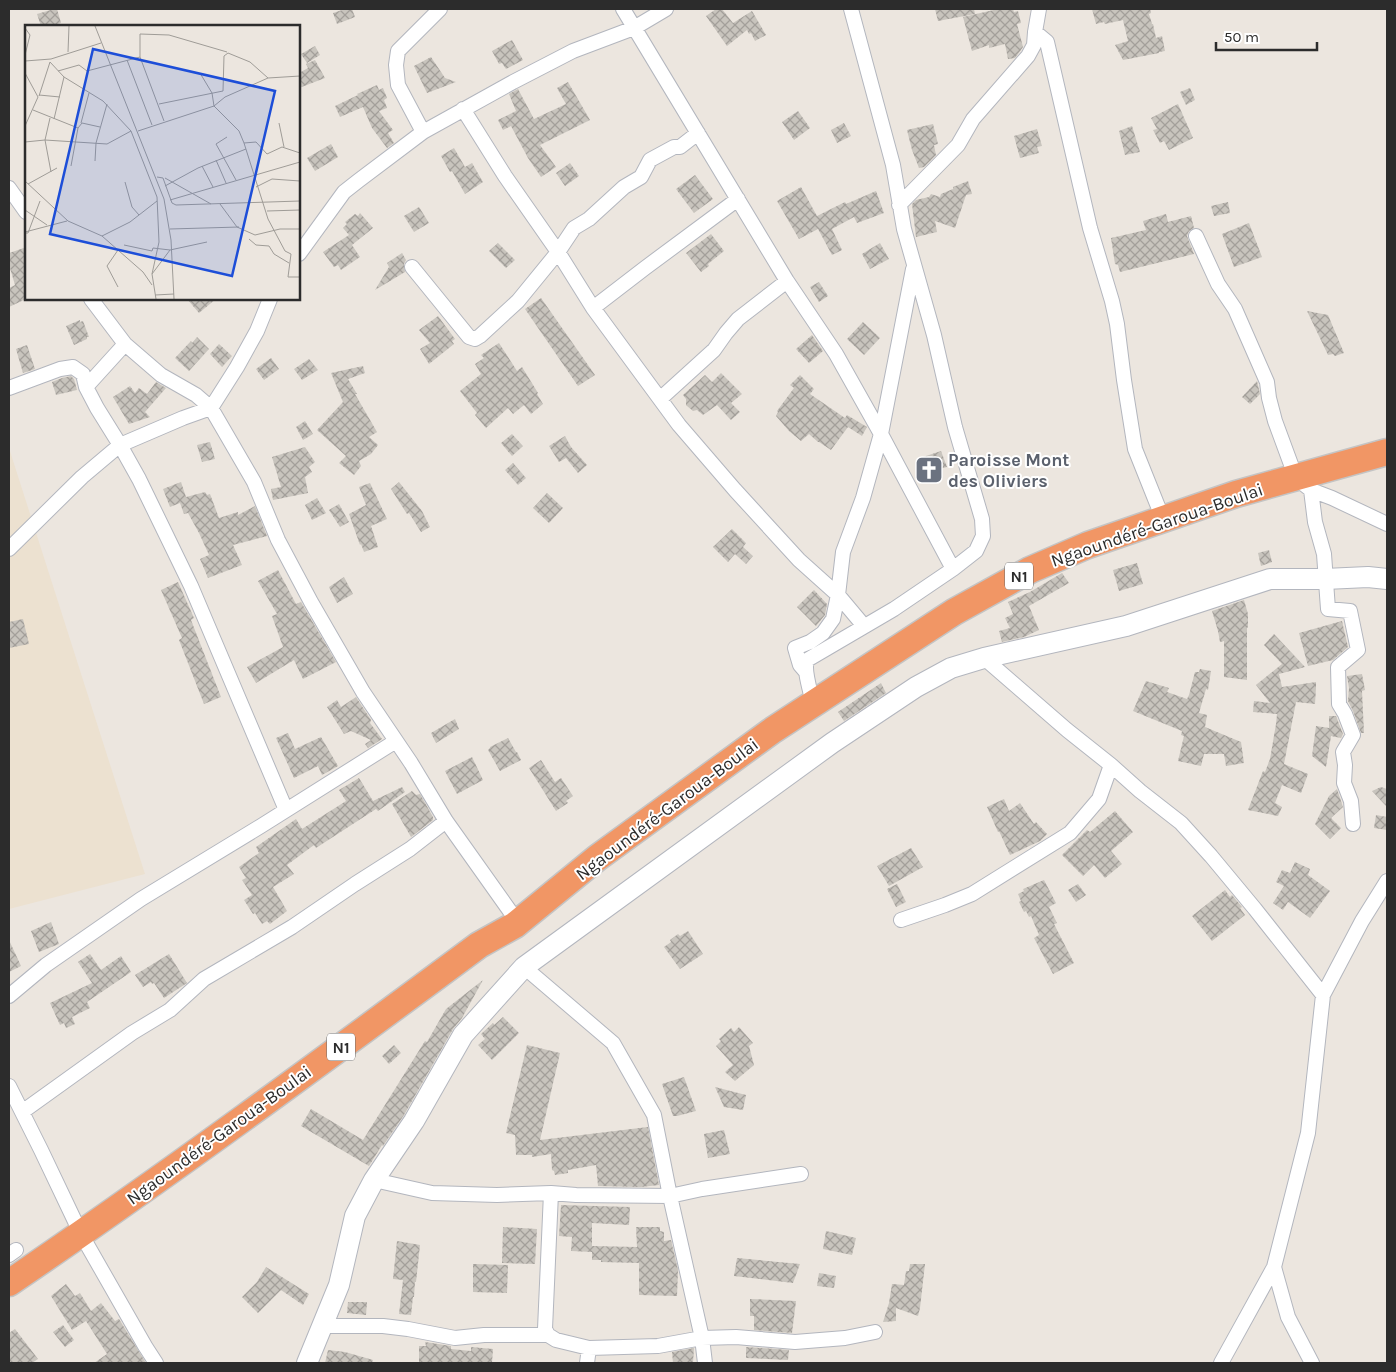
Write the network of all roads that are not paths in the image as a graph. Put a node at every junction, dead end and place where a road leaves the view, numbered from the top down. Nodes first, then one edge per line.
1 (440, 9) edge
2 (624, 9) edge
3 (666, 9) edge
4 (851, 9) edge
5 (1039, 9) edge
6 (634, 28) junction
7 (1035, 32) junction
8 (463, 109) junction
9 (423, 132) junction
10 (698, 133) junction
11 (9, 188) edge
12 (738, 199) junction
13 (899, 204) junction
14 (25, 211) edge
15 (1196, 236) dead end
16 (558, 252) junction
17 (300, 253) edge
18 (914, 266) junction
19 (412, 267) dead end
20 (788, 281) junction
21 (93, 300) edge
22 (270, 300) edge
23 (593, 308) junction
24 (126, 344) junction
25 (86, 387) junction
26 (9, 388) edge
27 (660, 399) junction
28 (211, 408) junction
29 (881, 434) junction
30 (120, 445) junction
31 (1387, 452) edge
32 (1304, 484) junction
33 (1162, 519) junction
34 (1387, 524) edge
35 (9, 549) edge
36 (953, 568) junction
37 (1325, 579) junction
38 (1387, 579) edge
39 (838, 594) junction
40 (864, 626) junction
41 (984, 658) junction
42 (806, 672) junction
43 (813, 704) junction
44 (396, 741) junction
45 (1111, 765) junction
46 (286, 810) junction
47 (446, 821) junction
48 (1353, 824) dead end
49 (1387, 882) edge
50 (901, 920) dead end
51 (515, 925) junction
52 (524, 967) junction
53 (1323, 995) junction
54 (9, 996) edge
55 (9, 1086) edge
56 (22, 1112) junction
57 (801, 1174) dead end
58 (374, 1180) junction
59 (551, 1193) junction
60 (670, 1196) junction
61 (80, 1234) junction
62 (1274, 1267) junction
63 (9, 1283) edge
64 (323, 1326) junction
65 (875, 1332) dead end
66 (548, 1335) junction
67 (702, 1338) junction
68 (589, 1348) junction
69 (156, 1363) edge
70 (307, 1363) edge
71 (587, 1363) edge
72 (706, 1363) edge
73 (1221, 1363) edge
74 (1312, 1363) edge

1 - 9 street
2 - 6 street
3 - 6 street
4 - 13 street
5 - 7 street
6 - 8 street
6 - 10 street
7 - 13 street
7 - 33 street
8 - 9 street
8 - 16 street
9 - 17 street
10 - 12 street
10 - 16 street
11 - 14 street
12 - 20 street
12 - 23 street
13 - 18 street
15 - 32 street
16 - 19 street
16 - 23 street
18 - 29 street
18 - 36 street
20 - 27 street
20 - 29 street
21 - 24 street
22 - 28 street
23 - 27 street
24 - 25 street
24 - 28 street
25 - 26 street
25 - 30 street
27 - 39 street
28 - 30 street
28 - 44 street
29 - 36 street
29 - 39 street
30 - 35 street
30 - 46 street
31 - 32 highway, Ngaoundéré-Garoua-Boulai / N1
32 - 33 highway, Ngaoundéré-Garoua-Boulai / N1
32 - 34 street
32 - 37 street
33 - 43 highway, Ngaoundéré-Garoua-Boulai / N1
36 - 40 street
37 - 38 street
37 - 41 street
37 - 48 street
39 - 40 street
39 - 42 street
40 - 42 street
41 - 45 street
41 - 52 street
42 - 43 street
43 - 51 highway, Ngaoundéré-Garoua-Boulai / N1
44 - 46 street
44 - 47 street
45 - 50 street
45 - 53 street
46 - 54 street
47 - 51 street
47 - 56 street
49 - 53 street
51 - 61 highway, Ngaoundéré-Garoua-Boulai / N1
52 - 58 street
52 - 60 street
53 - 62 street
55 - 56 street
56 - 61 street
57 - 60 street
58 - 59 street
58 - 64 street
59 - 60 street
59 - 66 street
60 - 67 street
61 - 63 highway, Ngaoundéré-Garoua-Boulai / N1
61 - 69 street
62 - 73 street
62 - 74 street
64 - 66 street
64 - 70 street
65 - 67 street
66 - 68 street
67 - 68 street
67 - 72 street
68 - 71 street

